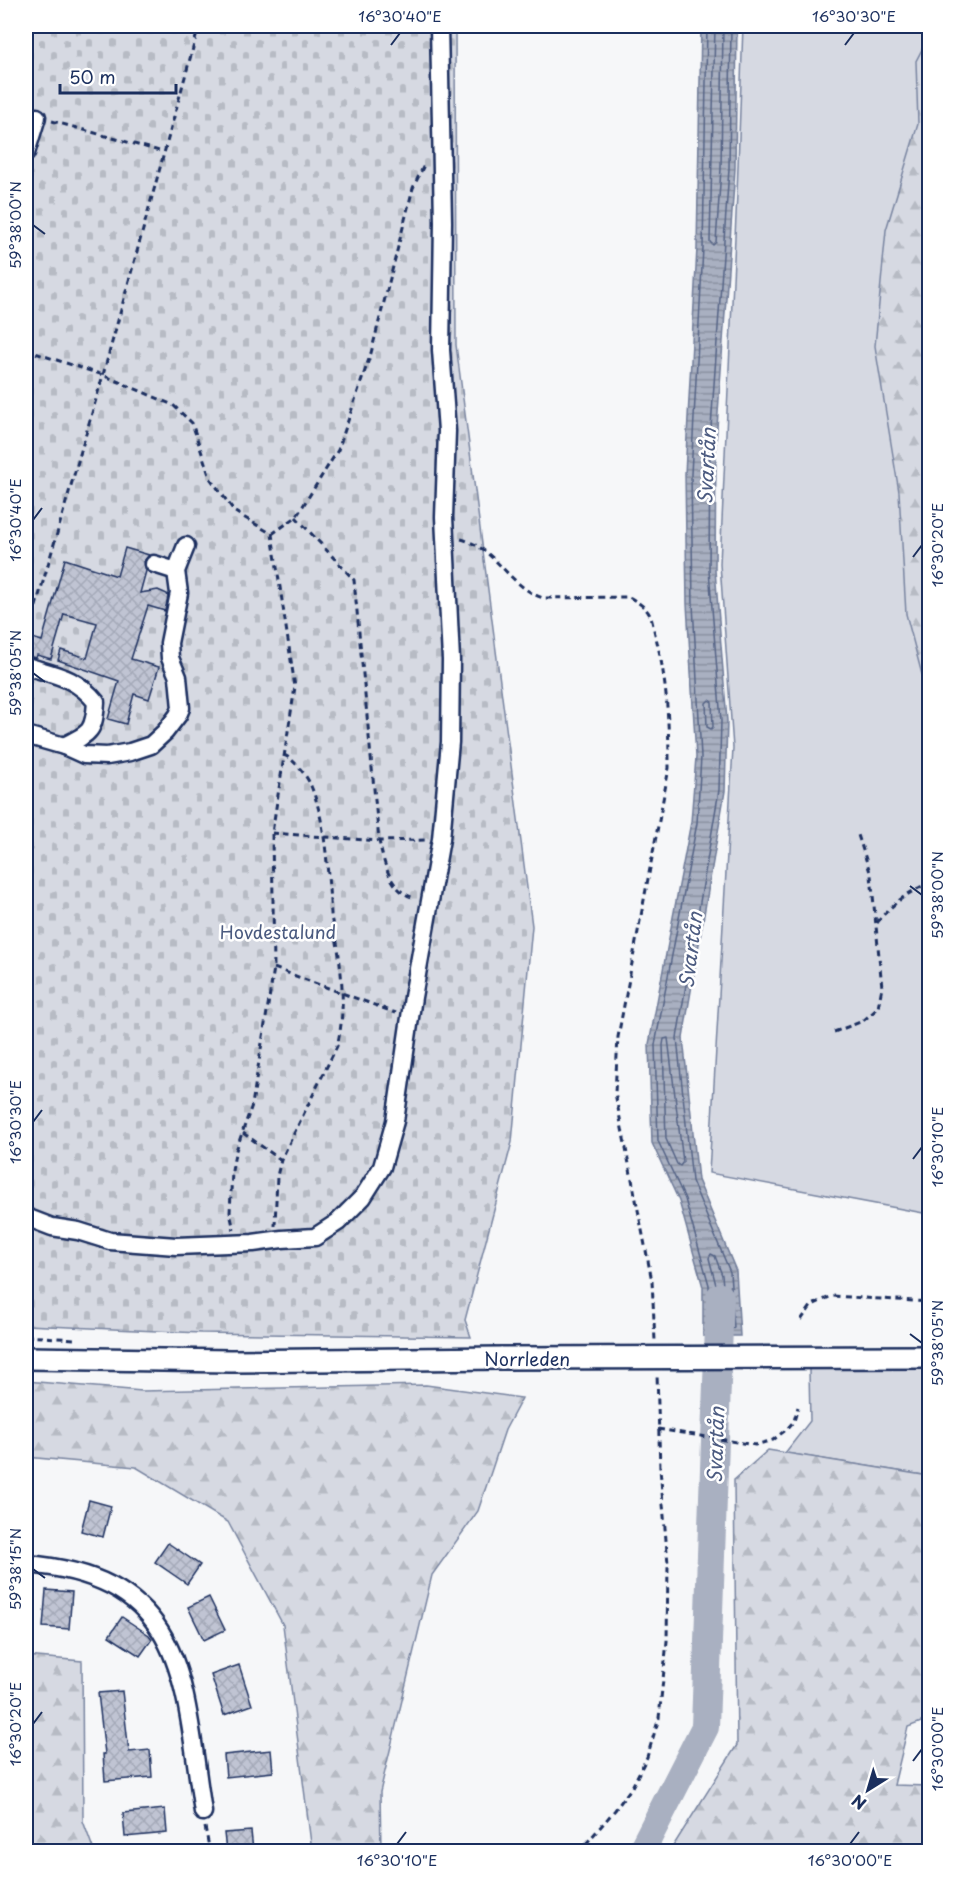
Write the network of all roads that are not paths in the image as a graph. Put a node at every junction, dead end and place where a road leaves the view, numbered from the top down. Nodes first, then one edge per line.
1 (439, 26) edge
2 (37, 117) road end
3 (26, 153) edge
4 (186, 546) dead end
5 (154, 564) dead end
6 (176, 572) junction
7 (26, 666) edge
8 (26, 735) edge
9 (64, 746) junction
10 (26, 1217) edge
11 (26, 1351) edge
12 (930, 1357) edge
13 (26, 1358) edge
14 (125, 1360) junction
15 (26, 1564) edge
16 (203, 1812) road end

1 - 10 street
2 - 3 street
4 - 6 street
5 - 6 street
6 - 9 street
7 - 9 street
8 - 9 street
11 - 14 main road, Norrleden
12 - 14 main road, Norrleden, bridge
13 - 14 main road, Norrleden
15 - 16 street

